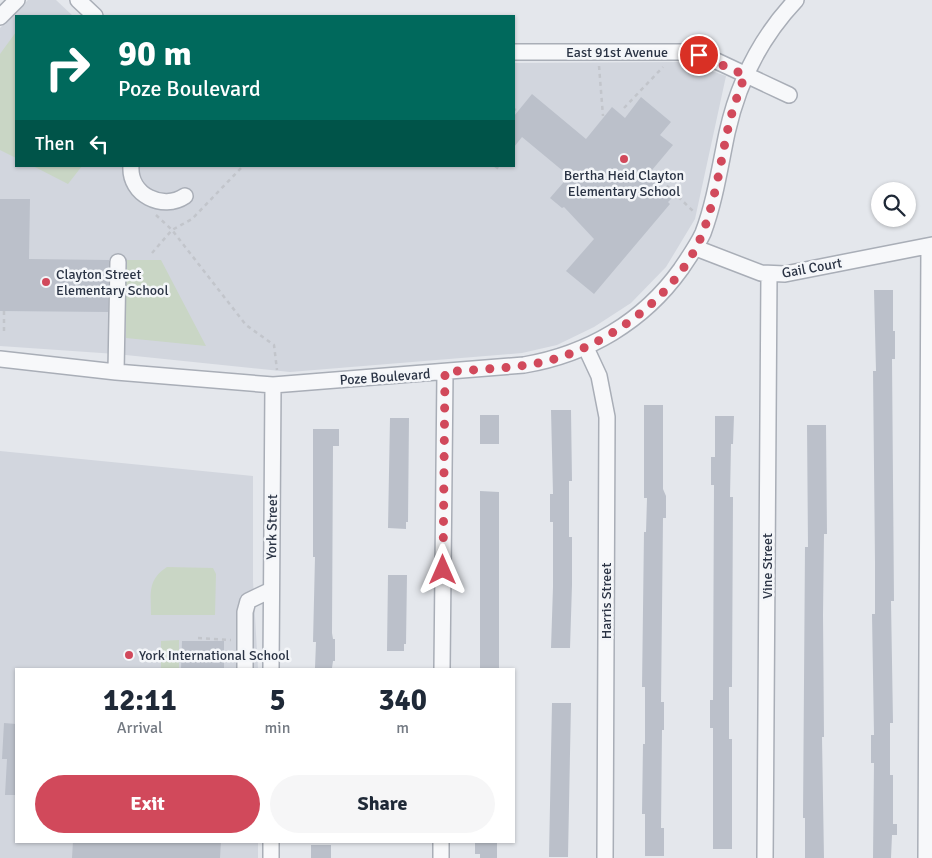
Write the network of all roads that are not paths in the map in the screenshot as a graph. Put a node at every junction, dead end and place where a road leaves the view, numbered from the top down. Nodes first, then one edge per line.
1 (17, 0) edge
2 (78, 0) edge
3 (796, 0) edge
4 (94, 15) edge
5 (0, 17) edge
6 (515, 52) edge
7 (745, 75) junction
8 (789, 95) dead end
9 (131, 167) edge
10 (185, 196) dead end
11 (931, 246) edge
12 (696, 248) junction
13 (118, 262) dead end
14 (768, 274) junction
15 (586, 348) junction
16 (0, 359) edge
17 (116, 372) junction
18 (445, 372) junction
19 (273, 385) junction
20 (271, 590) junction
21 (245, 668) edge
22 (271, 668) edge
23 (442, 668) edge
24 (271, 843) edge
25 (441, 843) edge
26 (271, 858) edge
27 (441, 858) edge
28 (605, 858) edge
29 (765, 858) edge
30 (926, 858) edge

1 - 5 street
2 - 4 street
3 - 7 street, Poze Boulevard
6 - 7 street, East 91st Avenue
7 - 8 street, East 91st Avenue
7 - 12 street, Poze Boulevard
9 - 10 street
11 - 14 street, Gail Court
11 - 30 street
12 - 14 street, Gail Court
12 - 15 street, Poze Boulevard
13 - 17 street
14 - 29 street, Vine Street
15 - 18 street, Poze Boulevard
15 - 28 street, Harris Street
16 - 17 street, Poze Boulevard
17 - 19 street, Poze Boulevard
18 - 19 street, Poze Boulevard
18 - 23 street
19 - 20 street, York Street
20 - 21 street
20 - 22 street, York Street
24 - 26 street
25 - 27 street

